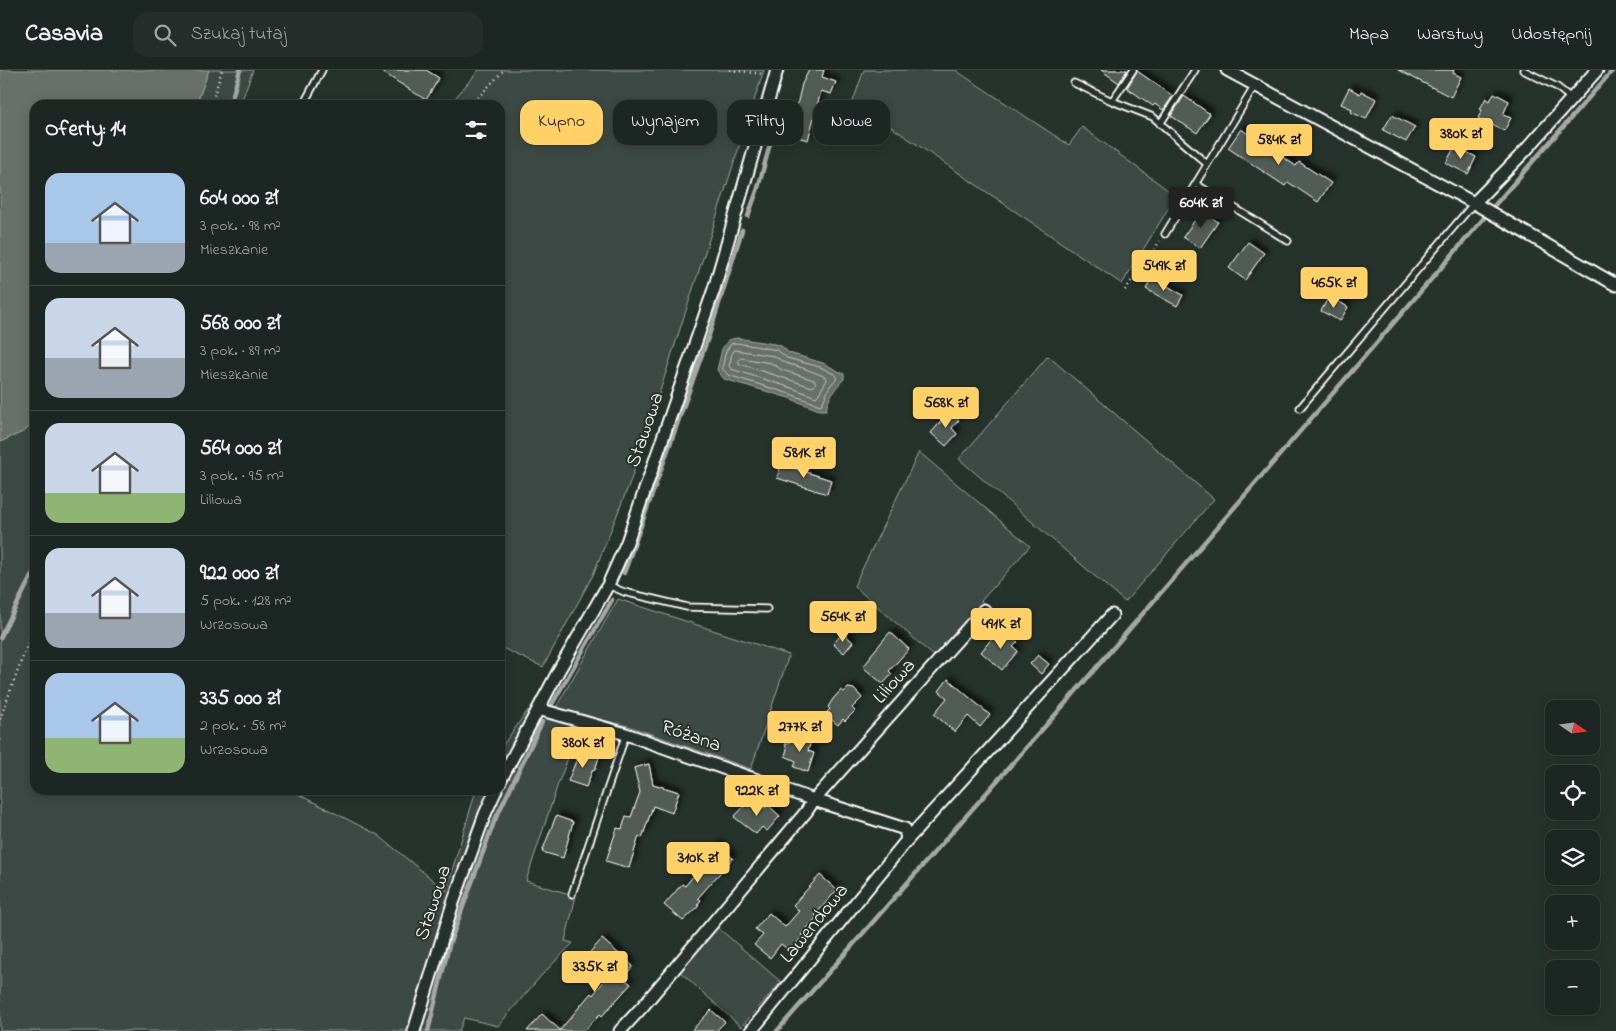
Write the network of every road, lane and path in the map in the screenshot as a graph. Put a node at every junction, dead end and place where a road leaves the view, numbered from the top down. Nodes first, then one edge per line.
1 (222, 70) edge
2 (322, 70) edge
3 (504, 70) edge
4 (730, 70) edge
5 (1133, 70) edge
6 (1195, 70) edge
7 (1227, 70) edge
8 (1523, 70) edge
9 (1597, 70) edge
10 (777, 73) edge
11 (1074, 83) dead end
12 (1256, 84) junction
13 (1572, 99) junction
14 (213, 100) edge
15 (306, 100) edge
16 (476, 100) edge
17 (1112, 101) junction
18 (1160, 124) junction
19 (1207, 164) junction
20 (1196, 184) junction
21 (1474, 203) junction
22 (1165, 234) joint
23 (1288, 241) dead end
24 (1616, 285) edge
25 (1125, 290) dead end
26 (1300, 408) dead end
27 (608, 585) junction
28 (766, 609) dead end
29 (984, 610) dead end
30 (1112, 615) dead end
31 (30, 638) edge
32 (538, 709) junction
33 (0, 719) edge
34 (626, 734) junction
35 (505, 772) edge
36 (494, 795) edge
37 (814, 800) junction
38 (907, 840) junction
39 (572, 894) dead end
40 (414, 1031) edge
41 (620, 1031) edge
42 (751, 1031) edge

1 - 14 path
2 - 15 lane
3 - 16 path
4 - 10 path
5 - 17 lane
6 - 18 lane
7 - 12 street
8 - 13 lane
9 - 13 street
10 - 27 street, Stawowa
11 - 17 lane
12 - 19 lane
12 - 21 street
13 - 21 street
17 - 18 lane
18 - 19 lane
19 - 20 lane
20 - 22 lane
20 - 23 lane
21 - 24 street
21 - 26 lane
22 - 25 path
27 - 28 lane
27 - 32 street, Stawowa
29 - 37 street, Liliowa
30 - 38 street, Lawendowa
31 - 33 path
32 - 34 street, Różana
32 - 35 street, Stawowa
34 - 37 street, Różana
34 - 39 lane
36 - 40 street, Stawowa
37 - 38 street, Różana
37 - 41 street, Liliowa
38 - 42 street, Lawendowa

